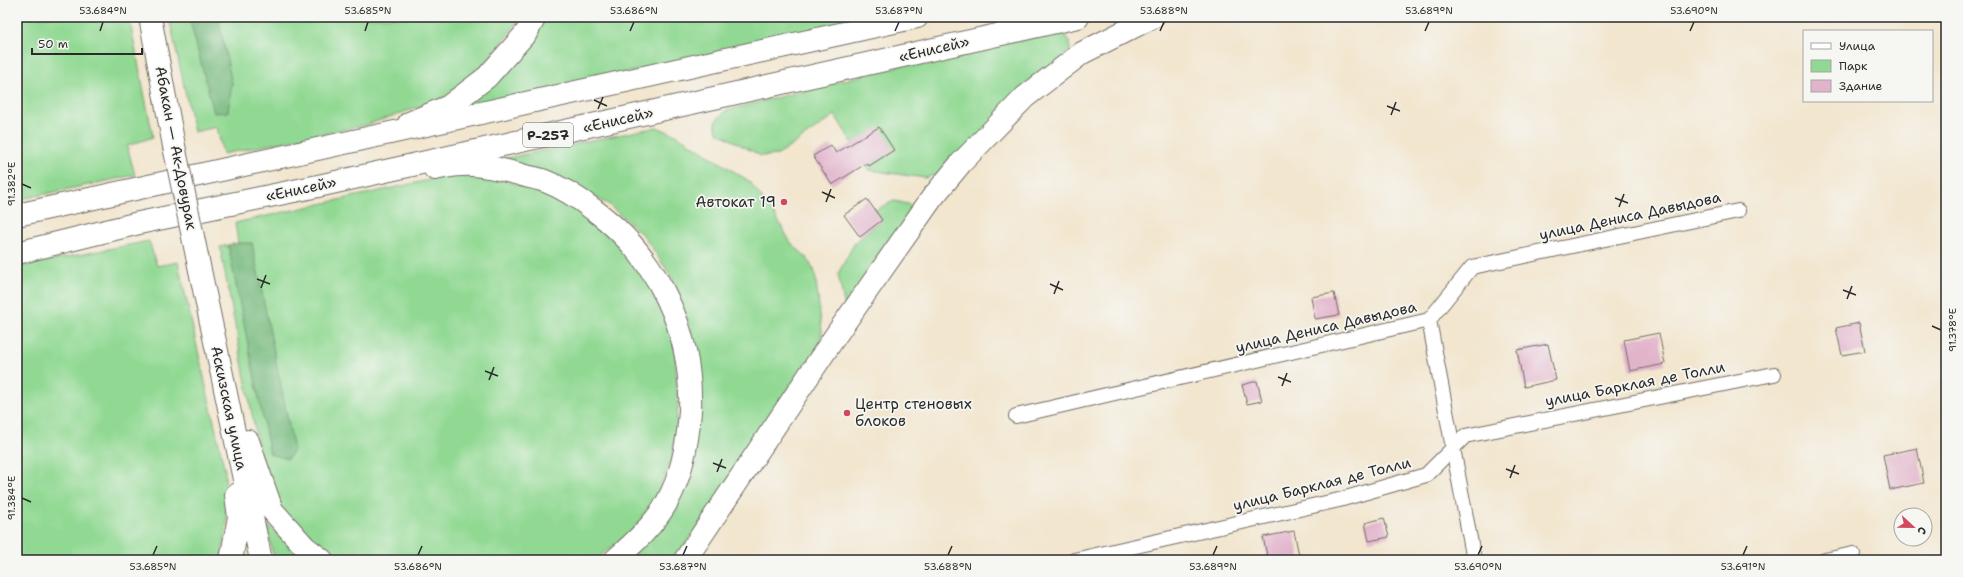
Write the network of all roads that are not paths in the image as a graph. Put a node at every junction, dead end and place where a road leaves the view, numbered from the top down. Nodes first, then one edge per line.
1 (535, 17) edge
2 (917, 17) edge
3 (1078, 17) edge
4 (1153, 17) edge
5 (150, 20) edge
6 (370, 138) junction
7 (318, 186) junction
8 (1738, 211) dead end
9 (17, 215) edge
10 (22, 252) edge
11 (197, 256) joint
12 (1429, 320) junction
13 (215, 341) junction
14 (1774, 374) dead end
15 (1016, 416) dead end
16 (1452, 448) junction
17 (1853, 554) dead end
18 (231, 560) edge
19 (261, 560) edge
20 (322, 560) edge
21 (615, 560) edge
22 (685, 560) edge
23 (1074, 560) edge
24 (1474, 560) edge
25 (1825, 560) edge

1 - 6 main road
2 - 6 main road, Р-257
3 - 7 main road, «Енисей» / Р-257
4 - 22 main road
5 - 11 main road, Абакан — Ак-Довурак, bridge
6 - 9 main road, Р-257
7 - 10 main road, «Енисей» / Р-257
7 - 21 main road
8 - 12 street, улица Дениса Давыдова
11 - 13 main road, Аскизская улица
12 - 15 street, улица Дениса Давыдова
12 - 16 street
13 - 18 main road
13 - 19 main road, Аскизская улица
13 - 20 main road
14 - 16 street, улица Барклая де Толли
16 - 23 street, улица Барклая де Толли
16 - 24 street
17 - 25 street

